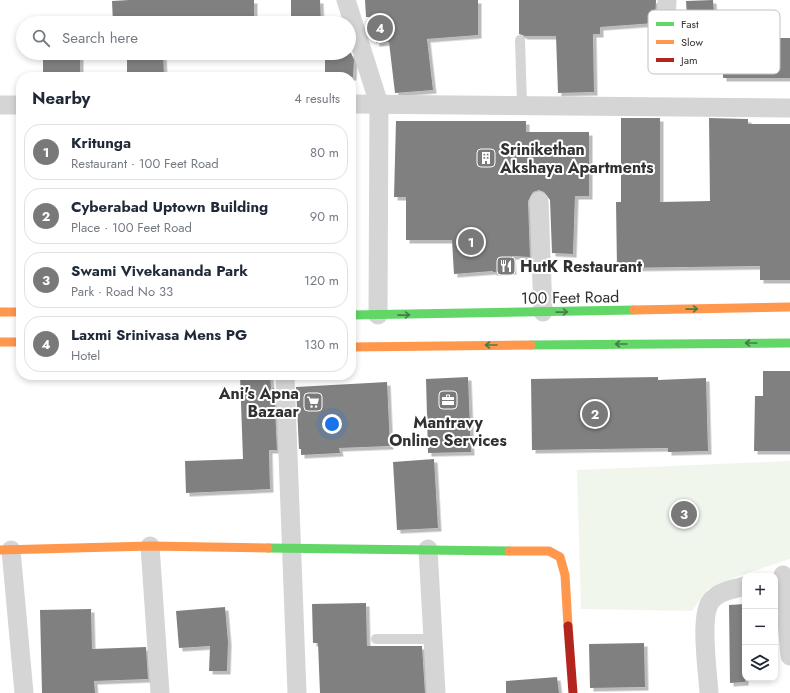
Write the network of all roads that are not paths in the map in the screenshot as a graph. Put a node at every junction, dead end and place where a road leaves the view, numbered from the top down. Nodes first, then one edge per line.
1 (346, 0) edge
2 (351, 16) edge
3 (356, 31) edge
4 (520, 40) dead end
5 (356, 104) edge
6 (380, 104) junction
7 (0, 105) edge
8 (16, 105) edge
9 (522, 105) junction
10 (790, 108) edge
11 (539, 201) dead end
12 (790, 307) edge
13 (0, 312) edge
14 (16, 312) edge
15 (543, 312) junction
16 (356, 315) edge
17 (378, 315) junction
18 (0, 342) edge
19 (16, 342) edge
20 (790, 343) edge
21 (356, 347) edge
22 (285, 380) edge
23 (150, 546) junction
24 (428, 549) junction
25 (5, 550) edge
26 (293, 550) junction
27 (783, 574) edge
28 (742, 587) edge
29 (376, 639) dead end
30 (433, 639) junction
31 (790, 656) edge
32 (24, 693) edge
33 (160, 693) edge
34 (297, 693) edge
35 (436, 693) edge
36 (573, 693) edge
37 (709, 693) edge

1 - 2 street
3 - 6 street
4 - 9 lane
5 - 6 street
6 - 9 street
6 - 17 street
7 - 8 street
9 - 10 street
11 - 15 street
15 -> 12 main road, 100 Feet Road
13 - 14 main road
17 -> 15 main road, 100 Feet Road
16 - 17 main road, 100 Feet Road
18 - 19 main road
20 -> 21 main road
22 - 26 street
23 - 25 main road
23 - 26 main road
23 - 33 street
24 - 26 main road
24 - 30 street
24 - 36 main road
25 - 32 street
26 - 34 street
27 - 31 street
28 - 37 street
29 - 30 lane
30 - 35 street

